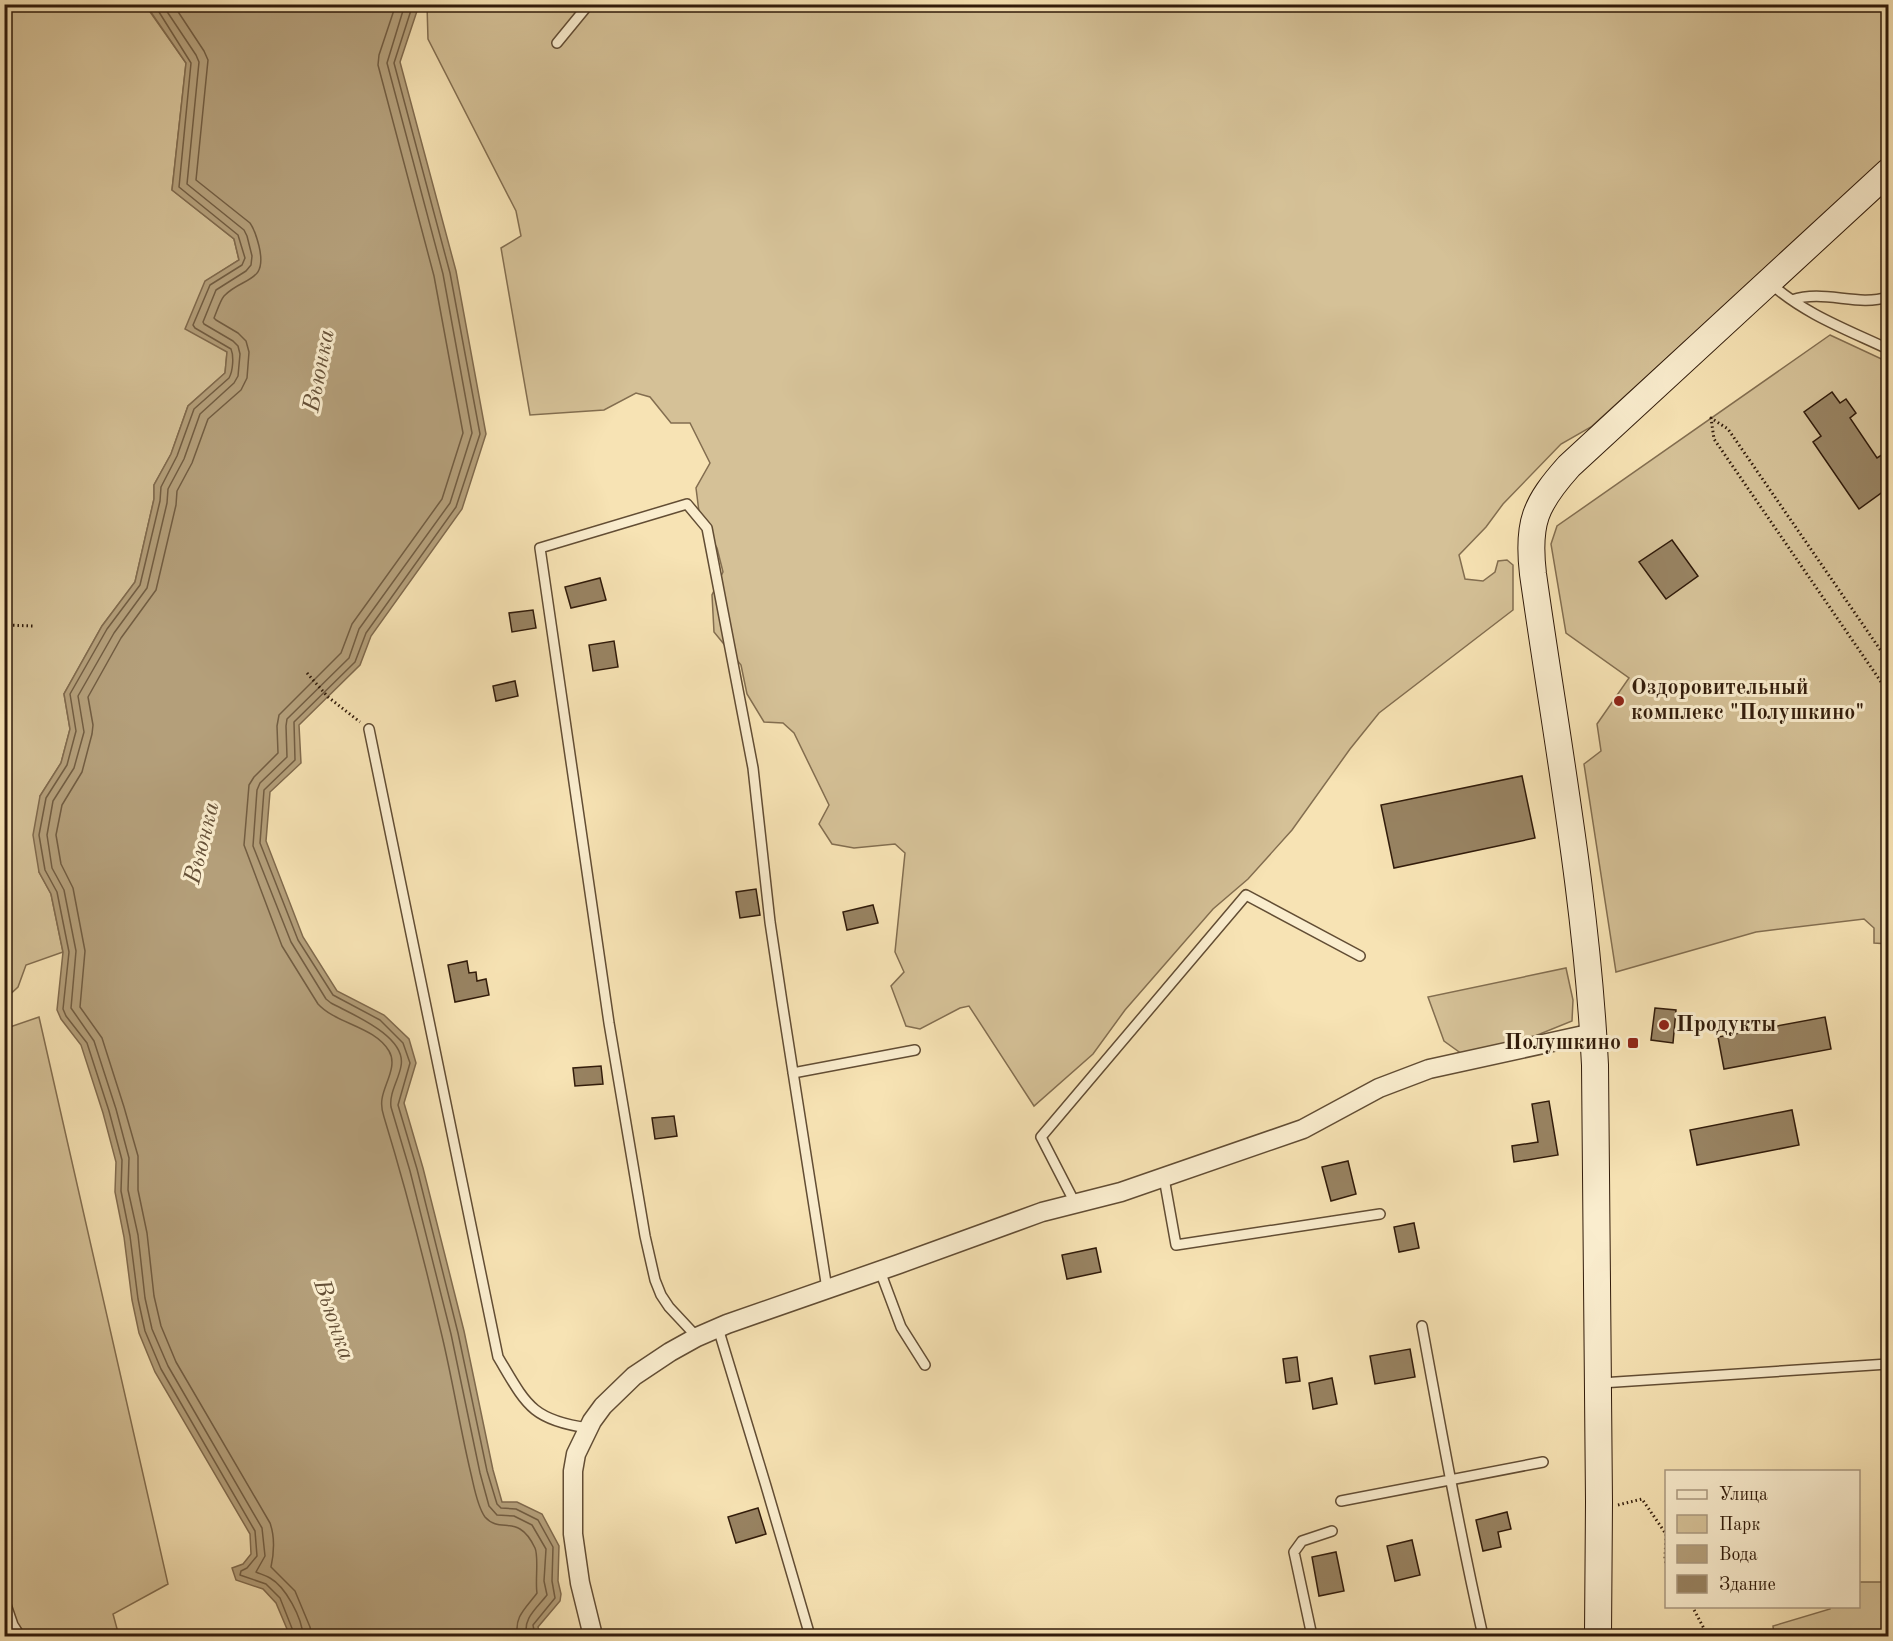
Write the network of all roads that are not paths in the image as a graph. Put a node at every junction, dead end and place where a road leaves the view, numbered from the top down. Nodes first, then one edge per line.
1 (588, 4) edge
2 (557, 43) dead end
3 (1888, 172) edge
4 (1769, 282) junction
5 (1888, 297) edge
6 (1792, 300) junction
7 (1888, 349) edge
8 (369, 729) road end
9 (1360, 956) dead end
10 (1593, 1033) junction
11 (915, 1050) dead end
12 (793, 1072) junction
13 (1164, 1178) junction
14 (1075, 1203) junction
15 (1380, 1214) dead end
16 (880, 1271) junction
17 (827, 1289) junction
18 (1422, 1326) dead end
19 (718, 1328) junction
20 (697, 1337) junction
21 (1888, 1364) edge
22 (925, 1365) dead end
23 (1598, 1383) junction
24 (588, 1428) junction
25 (1543, 1462) dead end
26 (1451, 1480) junction
27 (1341, 1501) dead end
28 (1332, 1531) dead end
29 (4, 1599) edge
30 (20, 1636) edge
31 (593, 1636) edge
32 (810, 1636) edge
33 (1312, 1636) edge
34 (1483, 1636) edge
35 (1598, 1636) edge

1 - 2 lane
3 - 4 main road
4 - 6 lane
4 - 10 main road
5 - 6 lane
6 - 7 lane
8 - 24 lane
9 - 14 lane
10 - 13 street
10 - 23 main road
11 - 12 lane
12 - 17 lane
12 - 20 lane
13 - 14 street
13 - 15 lane
14 - 16 street
16 - 17 street
16 - 22 lane
17 - 19 street
18 - 26 lane
19 - 20 street
19 - 32 lane
20 - 24 street
21 - 23 lane
23 - 35 main road
24 - 31 street
25 - 26 lane
26 - 27 lane
26 - 34 lane
28 - 33 lane
29 - 30 lane

